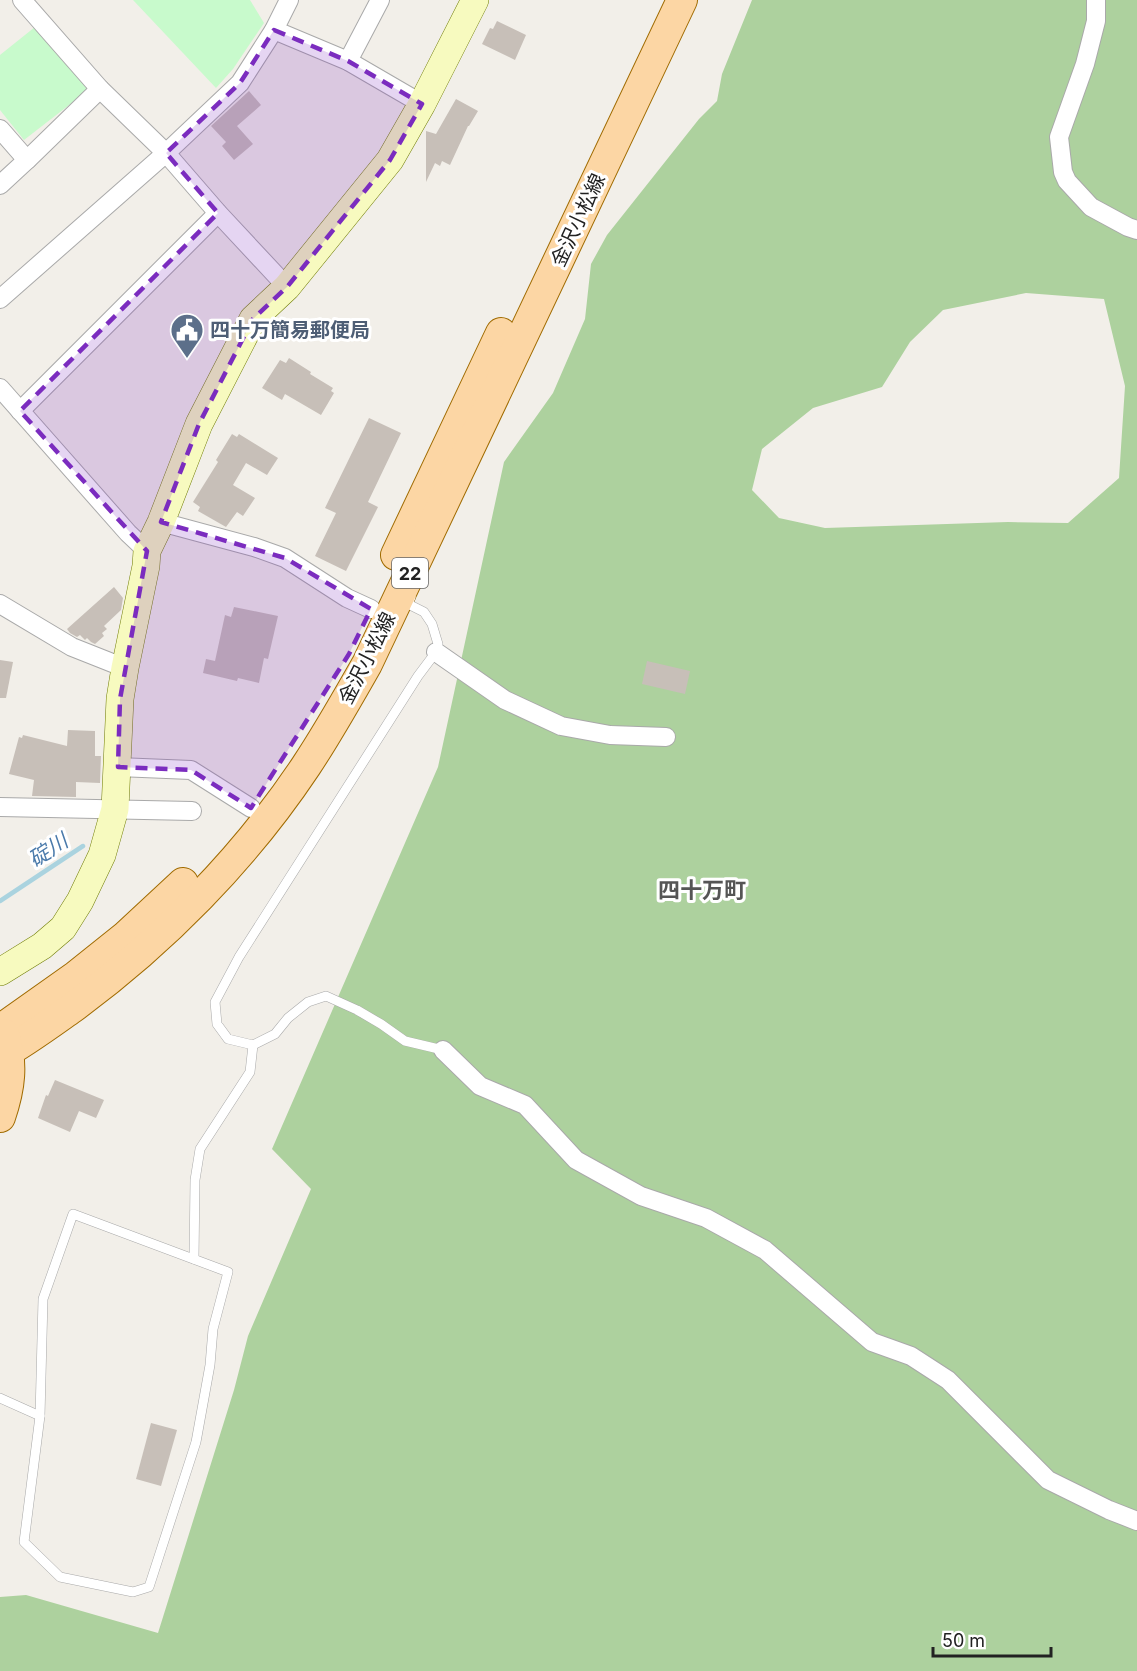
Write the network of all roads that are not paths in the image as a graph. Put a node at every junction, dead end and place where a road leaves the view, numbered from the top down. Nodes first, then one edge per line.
1 (22, 0) edge
2 (289, 0) edge
3 (380, 0) edge
4 (475, 0) edge
5 (660, 0) edge
6 (682, 0) edge
7 (1096, 0) edge
8 (274, 30) junction
9 (348, 62) junction
10 (100, 89) junction
11 (422, 104) junction
12 (0, 129) edge
13 (166, 153) junction
14 (27, 160) junction
15 (0, 185) edge
16 (218, 213) junction
17 (1137, 230) edge
18 (287, 287) junction
19 (0, 299) edge
20 (0, 388) edge
21 (20, 411) junction
22 (444, 504) junction
23 (161, 522) junction
24 (147, 551) junction
25 (0, 604) edge
26 (370, 609) junction
27 (436, 652) junction
28 (125, 668) junction
29 (666, 737) dead end
30 (118, 767) junction
31 (0, 807) edge
32 (251, 808) junction
33 (115, 809) junction
34 (192, 811) dead end
35 (0, 972) edge
36 (2, 1037) edge
37 (253, 1045) junction
38 (443, 1050) joint
39 (0, 1117) edge
40 (194, 1260) junction
41 (0, 1398) edge
42 (40, 1416) junction
43 (1137, 1521) edge

1 - 10 street
2 - 8 street
3 - 9 street
4 - 11 street
5 - 26 main road, 金沢小松線 / 22
6 - 22 main road, 金沢小松線 / 22
7 - 17 street
8 - 9 street
8 - 13 street
9 - 11 street
10 - 13 street
10 - 14 street
11 - 18 street
12 - 14 street
13 - 16 street
13 - 19 street
14 - 15 street
16 - 18 street
16 - 21 street
18 - 23 street
20 - 21 street
21 - 24 street
22 - 27 lane
22 - 36 main road, 金沢小松線 / 22
23 - 24 street
23 - 26 street
24 - 28 street
25 - 28 street
26 - 32 main road, 金沢小松線 / 22
27 - 29 street
27 - 37 lane
28 - 30 street
30 - 32 street
30 - 33 street
31 - 33 street
32 - 36 main road, 金沢小松線 / 22
33 - 34 street
33 - 35 street
36 - 39 main road
37 - 38 lane
37 - 40 lane
38 - 43 street
40 - 42 lane
40 - 42 lane
41 - 42 lane

